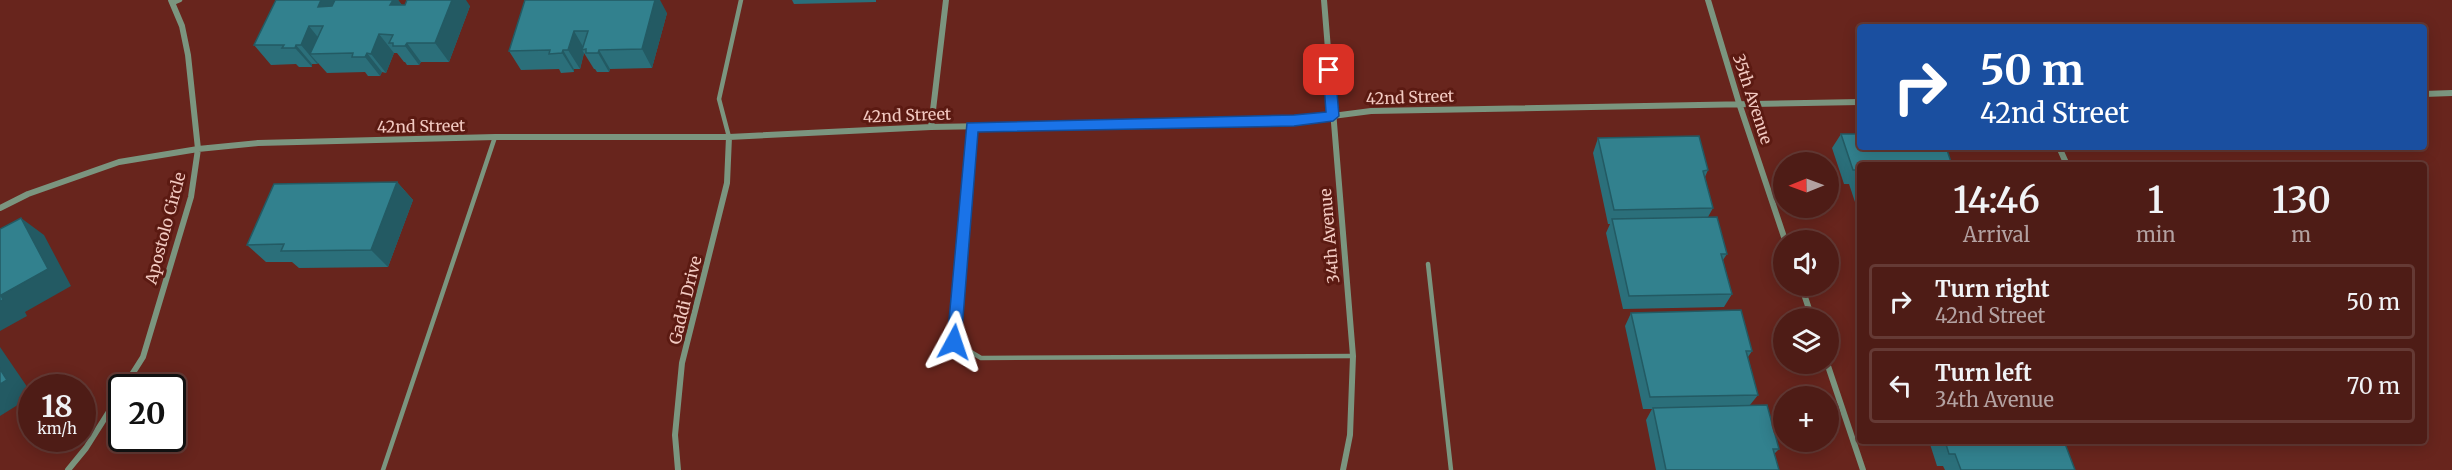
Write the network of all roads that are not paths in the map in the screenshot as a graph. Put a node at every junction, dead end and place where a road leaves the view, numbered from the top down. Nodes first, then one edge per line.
1 (180, 0) edge
2 (741, 0) edge
3 (946, 0) edge
4 (1323, 0) edge
5 (1708, 0) edge
6 (172, 1) edge
7 (2452, 93) edge
8 (2427, 94) edge
9 (1857, 102) edge
10 (1739, 104) junction
11 (1333, 116) junction
12 (972, 127) junction
13 (931, 128) junction
14 (495, 137) junction
15 (729, 137) junction
16 (198, 149) junction
17 (0, 208) edge
18 (1782, 230) edge
19 (1428, 264) dead end
20 (1353, 356) junction
21 (132, 374) edge
22 (1831, 374) edge
23 (108, 413) edge
24 (68, 470) edge
25 (383, 470) edge
26 (678, 470) edge
27 (1343, 470) edge
28 (1450, 470) edge
29 (1863, 470) edge

1 - 6 lane
2 - 15 lane
3 - 13 street
4 - 11 street, 34th Avenue
5 - 10 street, 35th Avenue
6 - 16 street, Apostolo Circle
7 - 8 street
9 - 10 street, 42nd Street
10 - 11 street, 42nd Street
10 - 18 street, 35th Avenue
11 - 12 street, 42nd Street
11 - 20 street, 34th Avenue
12 - 13 street, 42nd Street
12 - 20 lane
13 - 15 street, 42nd Street
14 - 15 street, 42nd Street
14 - 16 street, 42nd Street
14 - 25 lane
15 - 26 street, Gaddi Drive
16 - 17 street, 42nd Street
16 - 21 street, Apostolo Circle
19 - 28 lane
20 - 27 street, 34th Avenue
22 - 29 street
23 - 24 street

